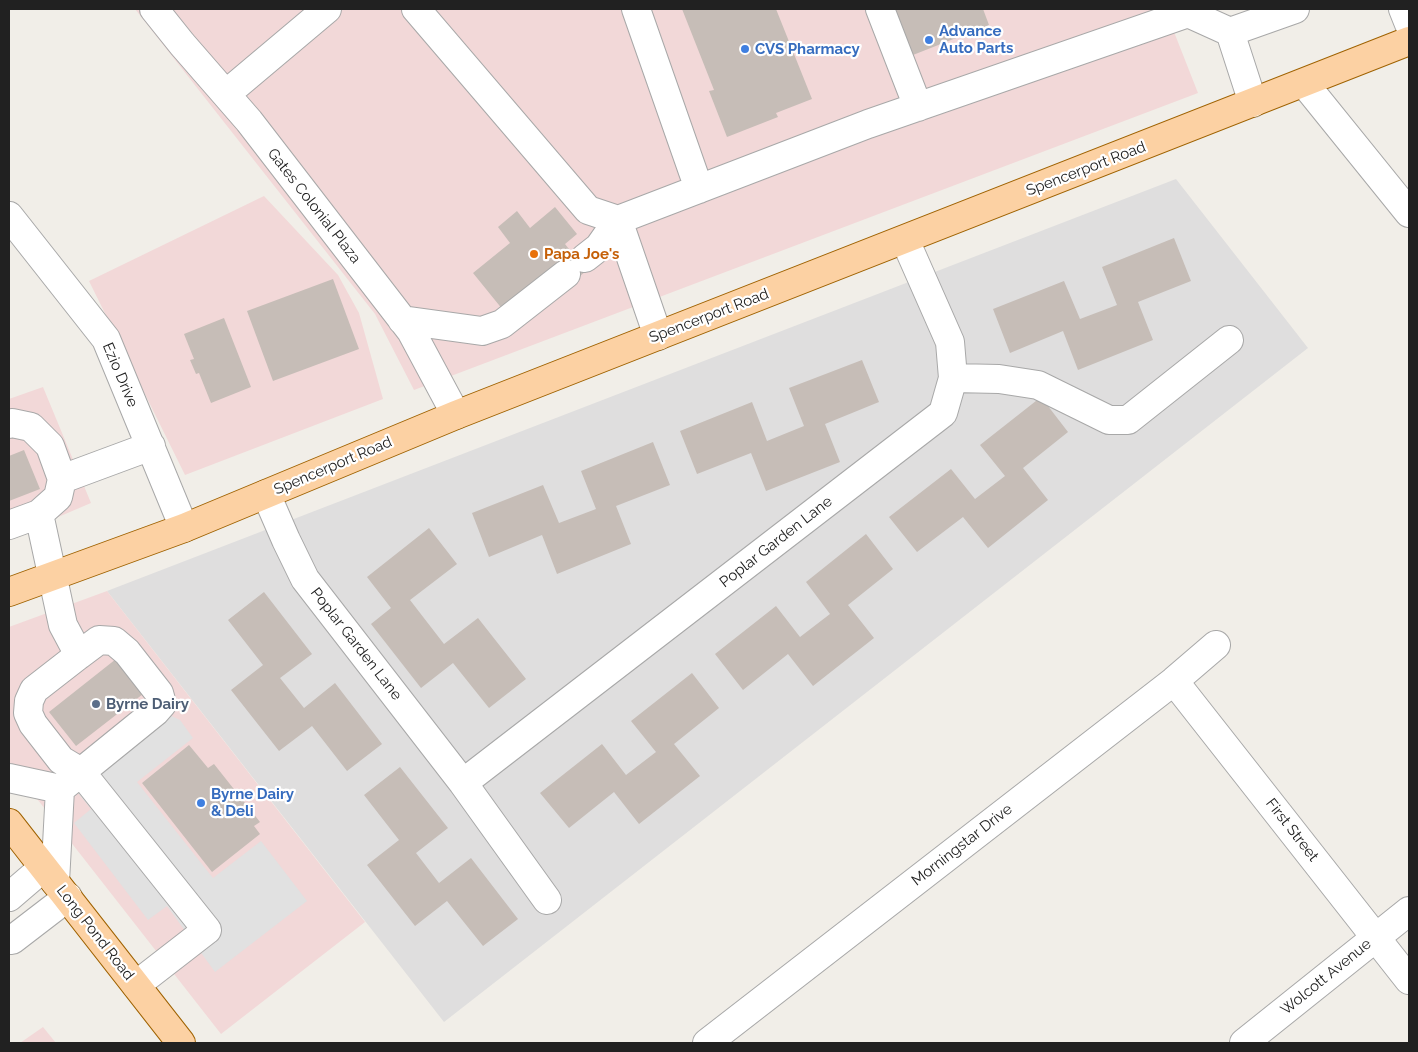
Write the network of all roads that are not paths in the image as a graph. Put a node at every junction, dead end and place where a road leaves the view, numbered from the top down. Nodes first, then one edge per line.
1 (154, 9) edge
2 (327, 9) edge
3 (416, 9) edge
4 (636, 9) edge
5 (880, 9) edge
6 (1295, 9) edge
7 (1403, 9) edge
8 (1226, 20) edge
9 (1409, 24) edge
10 (1409, 41) edge
11 (1304, 83) junction
12 (226, 94) junction
13 (1253, 103) junction
14 (918, 107) junction
15 (699, 189) junction
16 (1409, 213) edge
17 (9, 216) edge
18 (618, 220) junction
19 (905, 240) junction
20 (402, 320) junction
21 (658, 336) junction
22 (1228, 340) dead end
23 (953, 378) junction
24 (456, 415) junction
25 (9, 424) edge
26 (150, 446) junction
27 (62, 479) junction
28 (266, 494) junction
29 (39, 514) junction
30 (9, 525) edge
31 (184, 528) junction
32 (53, 576) junction
33 (9, 592) edge
34 (1216, 645) dead end
35 (79, 655) junction
36 (1174, 681) junction
37 (82, 772) junction
38 (9, 778) edge
39 (463, 783) junction
40 (60, 789) junction
41 (9, 823) edge
42 (56, 882) junction
43 (9, 897) edge
44 (547, 900) dead end
45 (1409, 911) edge
46 (1377, 937) junction
47 (9, 940) edge
48 (1409, 980) edge
49 (136, 985) junction
50 (181, 1043) edge
51 (708, 1043) edge
52 (1244, 1043) edge

1 - 12 street, Gates Colonial Plaza
2 - 12 street
3 - 18 street
4 - 15 street
5 - 14 street
6 - 8 street
7 - 9 street
8 - 13 street
8 - 14 street
10 - 11 main road, Spencerport Road
11 - 13 main road, Spencerport Road
11 - 16 street
12 - 20 street, Gates Colonial Plaza
13 - 19 main road, Spencerport Road
14 - 15 street
15 - 18 street
17 - 26 street, Ezio Drive
18 - 20 street
18 - 21 street
19 - 21 main road, Spencerport Road
19 - 23 street, Poplar Garden Lane
20 - 24 street, Gates Colonial Plaza
21 - 24 main road, Spencerport Road
22 - 23 street
23 - 39 street, Poplar Garden Lane
24 - 28 main road, Spencerport Road
25 - 27 street
26 - 27 street
26 - 31 street, Ezio Drive
27 - 29 street
28 - 31 main road, Spencerport Road
28 - 39 street, Poplar Garden Lane
29 - 30 street
29 - 32 street
31 - 32 main road, Spencerport Road
32 - 33 main road, Spencerport Road
32 - 35 street
34 - 36 street, Morningstar Drive
35 - 37 street
35 - 37 street
36 - 46 street, First Street
36 - 51 street, Morningstar Drive
37 - 40 street
37 - 49 street
38 - 40 street
39 - 44 street, Poplar Garden Lane
40 - 42 street
41 - 42 main road, Long Pond Road
42 - 43 street
42 - 47 street
42 - 49 main road, Long Pond Road
45 - 46 street, Wolcott Avenue
46 - 48 street, First Street
46 - 52 street, Wolcott Avenue
49 - 50 main road, Long Pond Road

